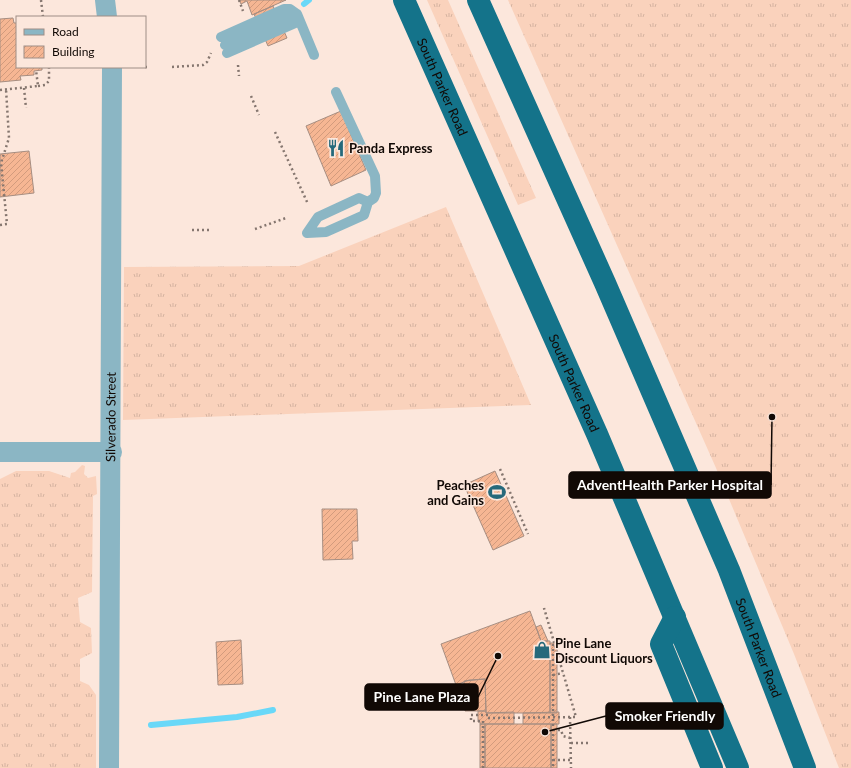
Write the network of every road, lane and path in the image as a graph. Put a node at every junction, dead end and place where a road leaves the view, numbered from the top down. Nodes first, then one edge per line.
1 (41, 0) edge
2 (105, 0) edge
3 (404, 0) edge
4 (478, 0) edge
5 (43, 16) edge
6 (108, 16) edge
7 (224, 45) dead end
8 (215, 52) dead end
9 (314, 55) dead end
10 (239, 59) dead end
11 (172, 67) dead end
12 (49, 68) edge
13 (112, 68) edge
14 (36, 70) dead end
15 (239, 76) dead end
16 (38, 86) junction
17 (24, 88) junction
18 (6, 89) junction
19 (0, 90) edge
20 (336, 92) dead end
21 (251, 96) dead end
22 (26, 108) dead end
23 (259, 115) dead end
24 (275, 132) dead end
25 (1, 158) edge
26 (1, 174) edge
27 (368, 202) junction
28 (310, 208) dead end
29 (286, 218) dead end
30 (0, 225) edge
31 (192, 230) dead end
32 (209, 230) dead end
33 (255, 230) dead end
34 (0, 452) edge
35 (112, 452) junction
36 (500, 469) dead end
37 (528, 534) dead end
38 (544, 608) dead end
39 (675, 617) junction
40 (553, 640) junction
41 (563, 673) junction
42 (553, 675) junction
43 (424, 707) dead end
44 (406, 708) dead end
45 (553, 717) junction
46 (570, 717) junction
47 (553, 730) junction
48 (570, 738) junction
49 (571, 743) junction
50 (591, 743) dead end
51 (553, 760) junction
52 (571, 760) junction
53 (110, 768) edge
54 (483, 768) edge
55 (553, 768) edge
56 (571, 768) edge
57 (712, 768) edge
58 (738, 768) edge
59 (805, 768) edge

1 - 5 path
2 - 6 street
3 - 39 highway, South Parker Road
4 - 59 highway, South Parker Road
7 - 9 lane
8 - 11 path
10 - 15 path
12 - 16 path
13 - 35 street, Silverado Street
14 - 16 path
16 - 17 path
17 - 18 path
17 - 22 path
18 - 19 path
18 - 25 path
20 - 27 lane
21 - 23 path
24 - 28 path
25 - 26 path
26 - 30 path
27 - 27 lane
29 - 33 path
31 - 32 path
34 - 35 street
35 - 53 street, Silverado Street
36 - 37 path
38 - 40 path
39 - 57 highway
39 - 58 highway, South Parker Road
40 - 41 path
40 - 42 path
41 - 42 path
41 - 46 path
42 - 45 path
43 - 44 path
45 - 46 path
45 - 47 path
45 - 54 path
46 - 48 path
47 - 48 path
47 - 51 path
48 - 49 path
49 - 50 path
49 - 52 path
51 - 52 path
51 - 55 path
52 - 56 path

